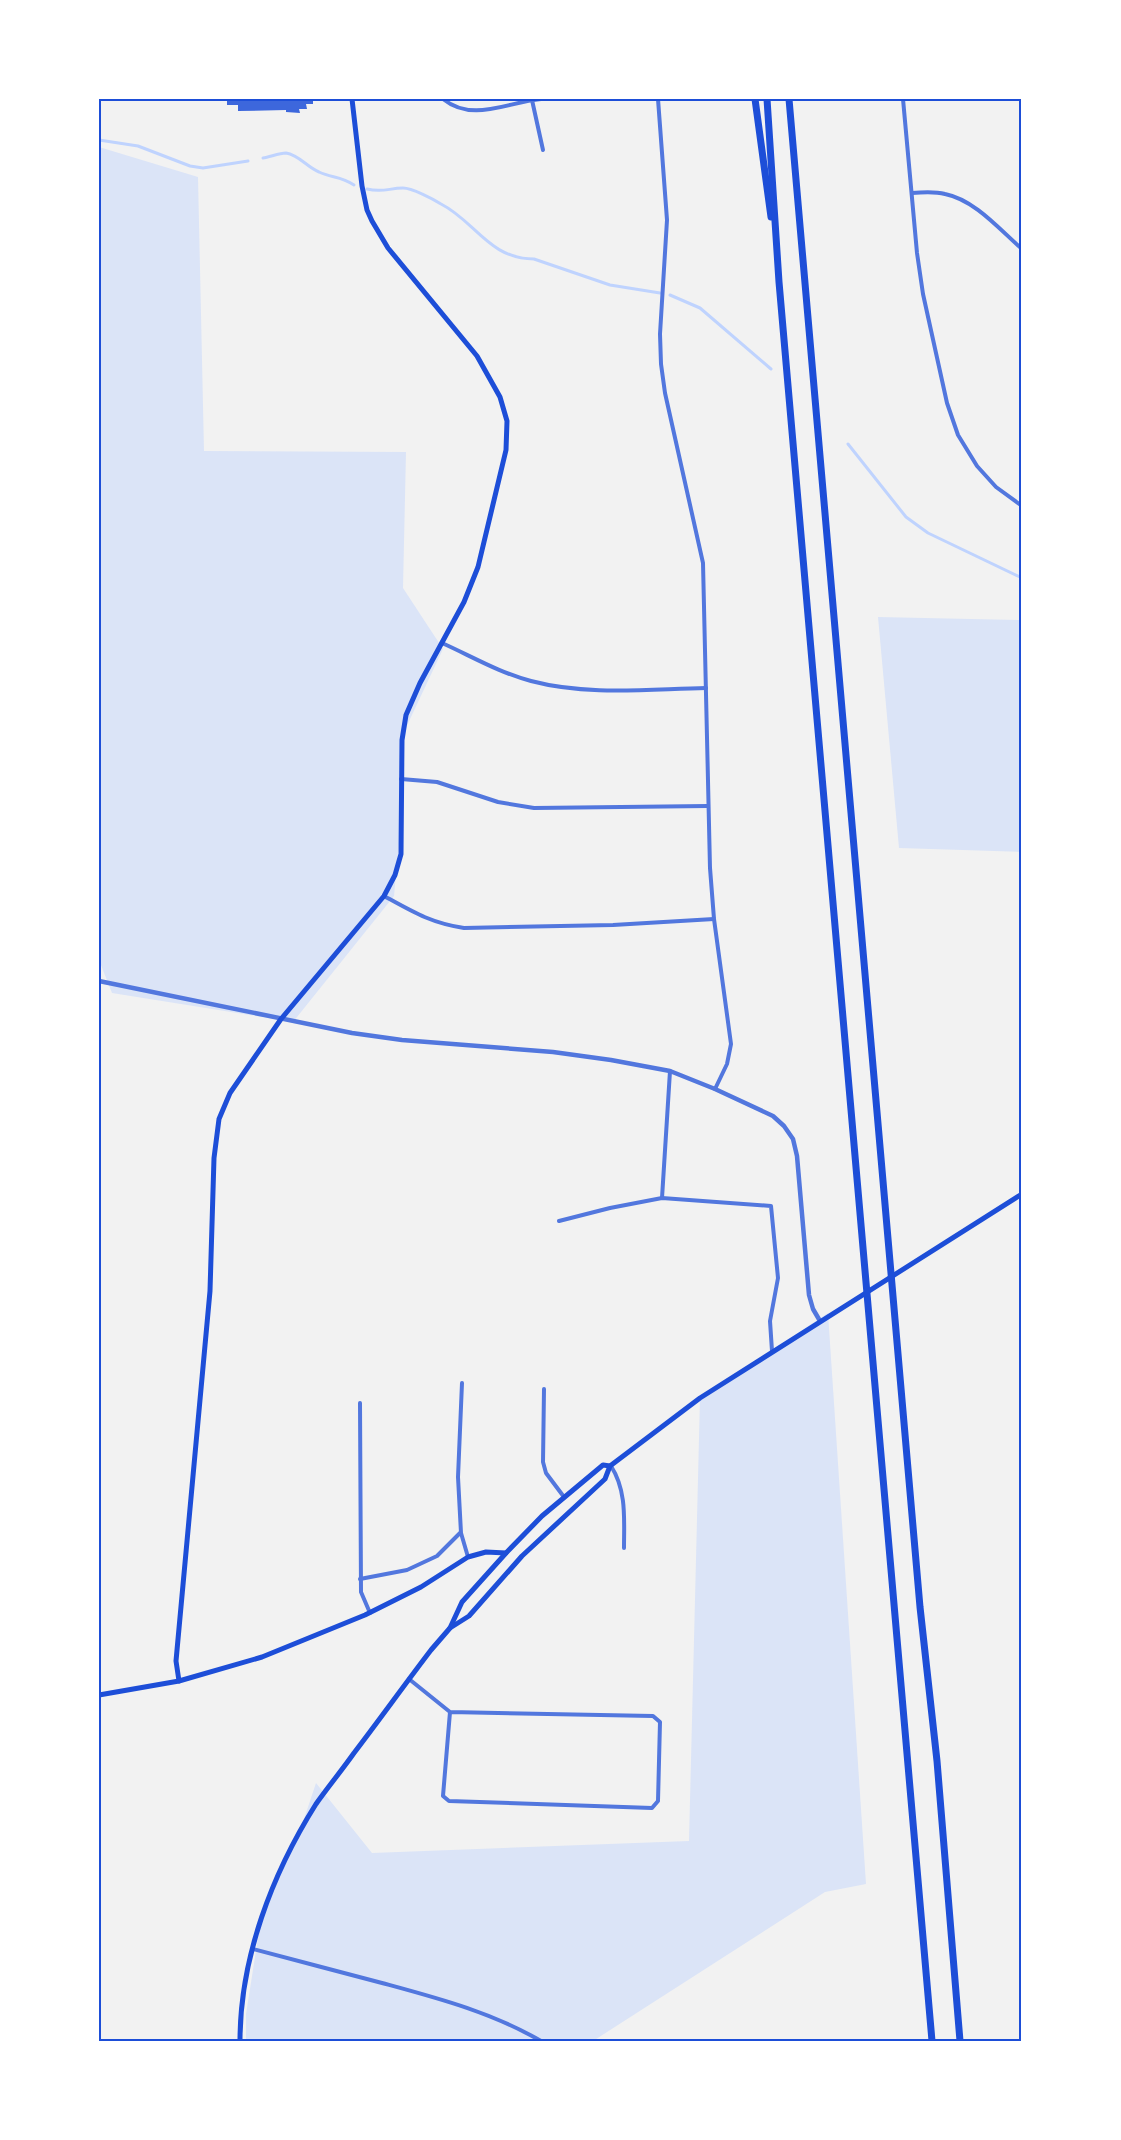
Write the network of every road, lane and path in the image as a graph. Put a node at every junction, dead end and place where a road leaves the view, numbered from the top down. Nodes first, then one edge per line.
1 (352, 99) edge
2 (443, 99) edge
3 (541, 99) edge
4 (658, 99) edge
5 (755, 99) edge
6 (767, 99) edge
7 (789, 99) edge
8 (903, 99) edge
9 (532, 100) edge
10 (543, 150) dead end
11 (912, 193) junction
12 (1022, 249) edge
13 (779, 282) junction
14 (1022, 506) edge
15 (442, 643) junction
16 (706, 688) junction
17 (401, 779) junction
18 (708, 806) junction
19 (384, 896) junction
20 (714, 919) junction
21 (99, 981) edge
22 (281, 1018) junction
23 (670, 1071) junction
24 (715, 1089) junction
25 (1022, 1194) edge
26 (662, 1198) junction
27 (559, 1221) dead end
28 (820, 1321) junction
29 (772, 1352) junction
30 (462, 1383) dead end
31 (544, 1389) dead end
32 (360, 1403) dead end
33 (610, 1466) junction
34 (564, 1497) junction
35 (461, 1533) junction
36 (624, 1548) dead end
37 (506, 1553) junction
38 (468, 1557) junction
39 (360, 1579) junction
40 (370, 1613) junction
41 (450, 1628) junction
42 (409, 1679) junction
43 (179, 1681) junction
44 (99, 1695) edge
45 (450, 1712) junction
46 (253, 1949) junction
47 (240, 2041) edge
48 (541, 2041) edge
49 (932, 2041) edge
50 (960, 2041) edge

1 - 15 main road
2 - 9 street
3 - 9 street
4 - 16 street
5 - 13 highway
6 - 13 highway
7 - 50 highway
8 - 11 street
9 - 10 street
11 - 12 street
11 - 14 street
13 - 49 highway
15 - 16 street
15 - 17 main road
16 - 18 street
17 - 18 street
17 - 19 main road
18 - 20 street
19 - 20 street
19 - 22 main road
20 - 24 street
21 - 22 street
22 - 23 street
22 - 43 main road
23 - 24 street
23 - 26 street
24 - 28 street
25 - 28 main road
26 - 27 street
26 - 29 street
28 - 29 main road
29 - 33 main road
30 - 35 street
31 - 34 street
32 - 39 street
33 - 34 main road
33 - 36 street
33 - 41 main road
34 - 37 main road
35 - 38 street
35 - 39 street
37 - 38 main road
37 - 41 main road
38 - 40 main road
39 - 40 street
40 - 43 main road
41 - 42 main road
42 - 45 street
42 - 46 main road
43 - 44 main road
45 - 45 street
46 - 47 main road
46 - 48 street

